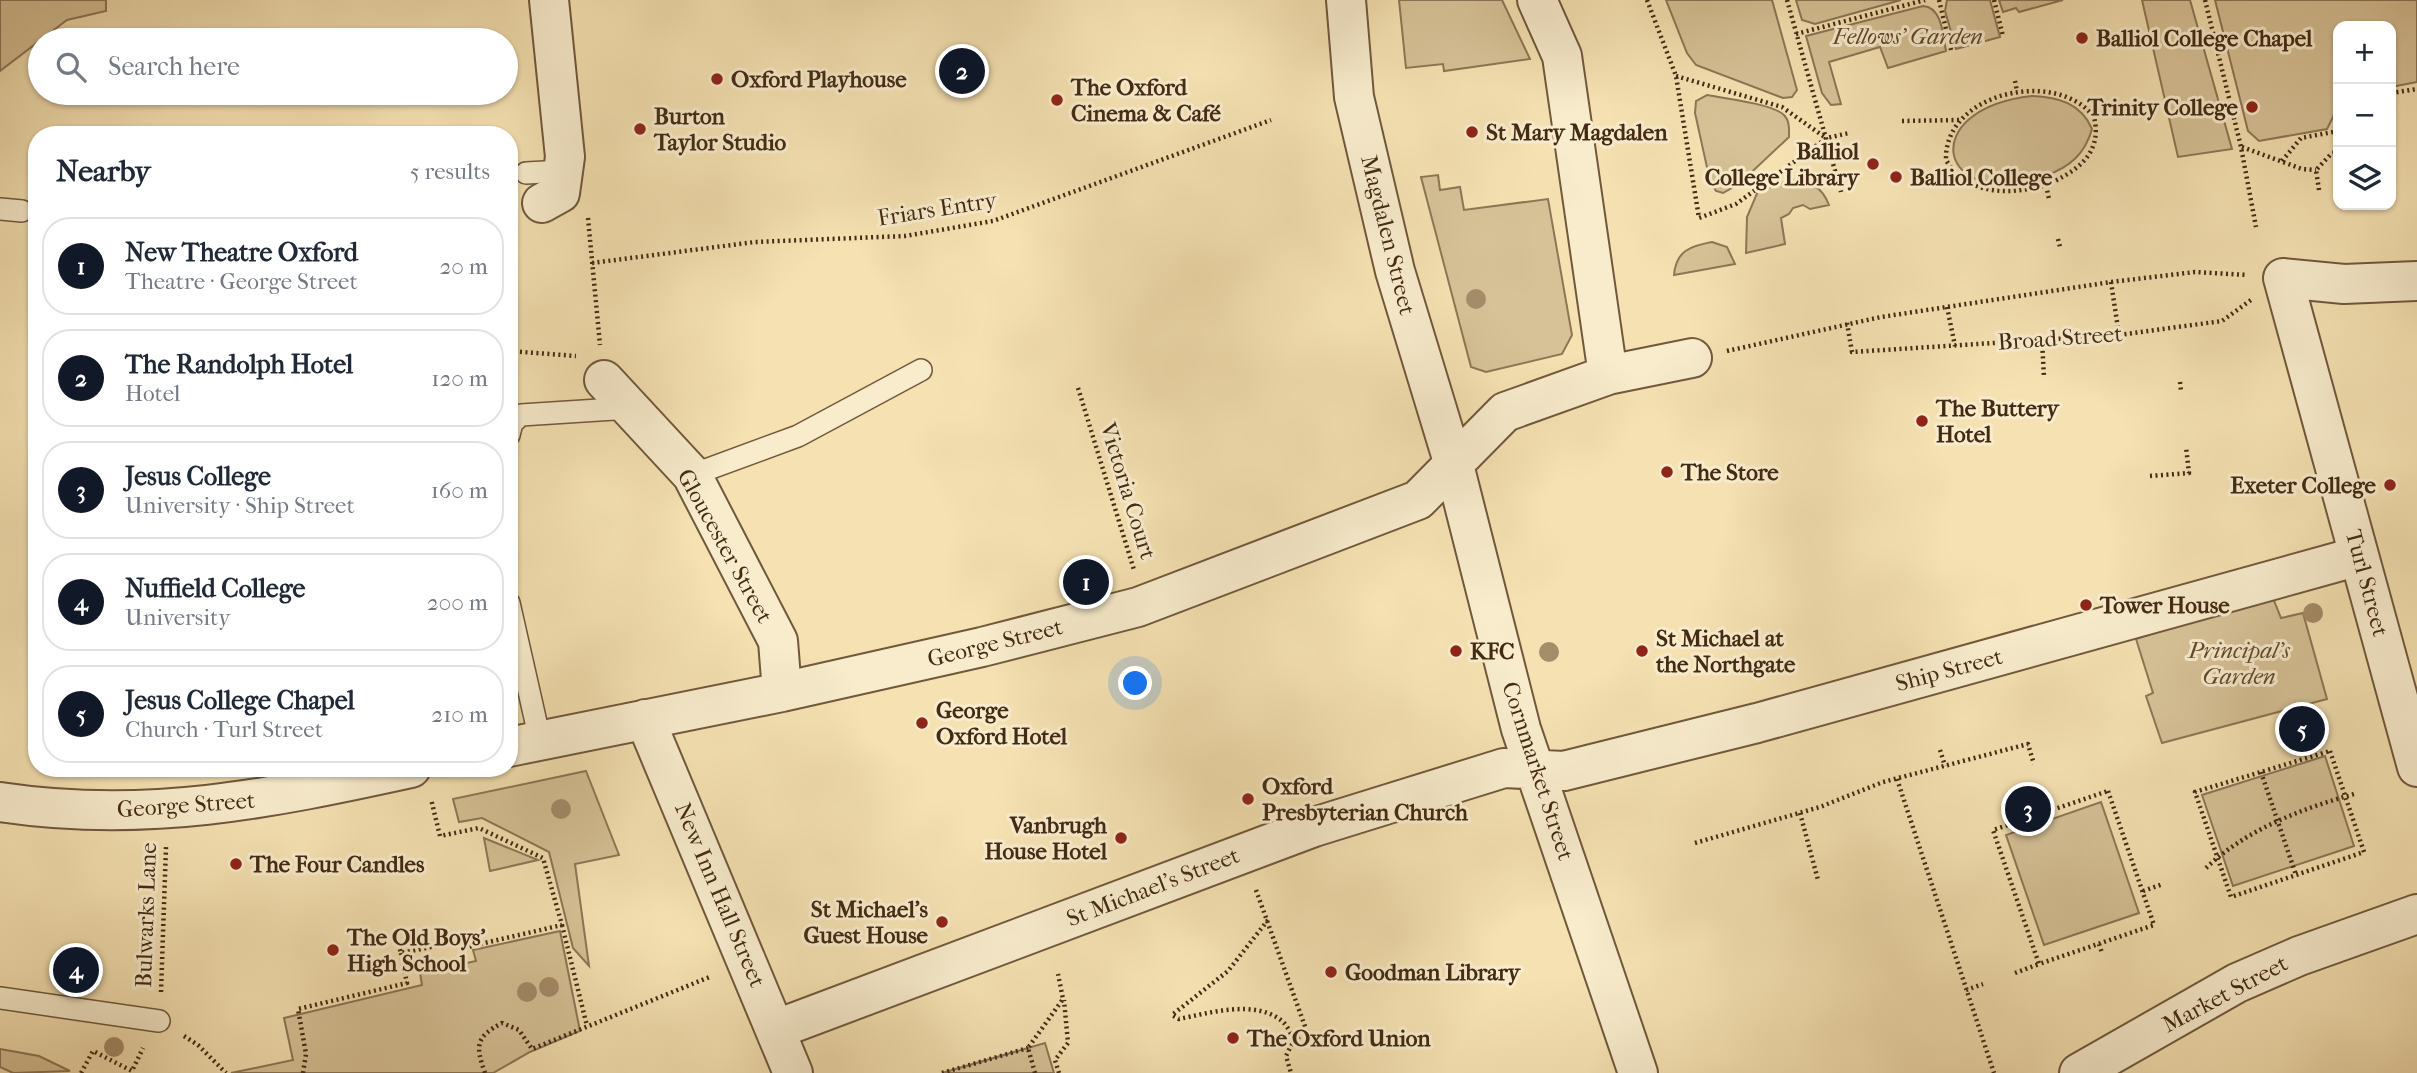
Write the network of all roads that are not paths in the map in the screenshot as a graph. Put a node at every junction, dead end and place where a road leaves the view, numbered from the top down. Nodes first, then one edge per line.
1 (549, 0) edge
2 (1346, 0) edge
3 (1537, 0) edge
4 (548, 185) road end
5 (0, 209) edge
6 (22, 211) dead end
7 (2417, 281) edge
8 (1692, 359) road end
9 (603, 370) road end
10 (921, 370) dead end
11 (1608, 375) junction
12 (630, 408) junction
13 (518, 418) edge
14 (1454, 465) junction
15 (692, 475) junction
16 (2359, 556) junction
17 (518, 682) edge
18 (782, 692) junction
19 (645, 719) junction
20 (525, 743) edge
21 (2417, 767) edge
22 (1536, 770) junction
23 (370, 777) edge
24 (0, 802) edge
25 (2417, 914) edge
26 (0, 998) edge
27 (159, 1021) road end
28 (777, 1029) junction
29 (793, 1073) edge
30 (1638, 1073) edge
31 (2079, 1073) edge

1 - 4 street
2 - 14 street, Magdalen Street
3 - 11 street
5 - 6 lane
7 - 16 street, Turl Street
8 - 11 street
9 - 12 street, Gloucester Street
10 - 15 lane
11 - 14 street
12 - 13 lane
12 - 15 street, Gloucester Street
14 - 18 street, George Street
14 - 22 street, Cornmarket Street
15 - 18 street, Gloucester Street
16 - 21 street, Turl Street
16 - 22 street, Ship Street
17 - 20 lane
18 - 19 street, George Street
19 - 20 street, George Street
19 - 28 street, New Inn Hall Street
22 - 28 street, St Michael's Street
22 - 30 street, Cornmarket Street
23 - 24 street, George Street
25 - 31 street, Market Street
26 - 27 lane
28 - 29 street, New Inn Hall Street

